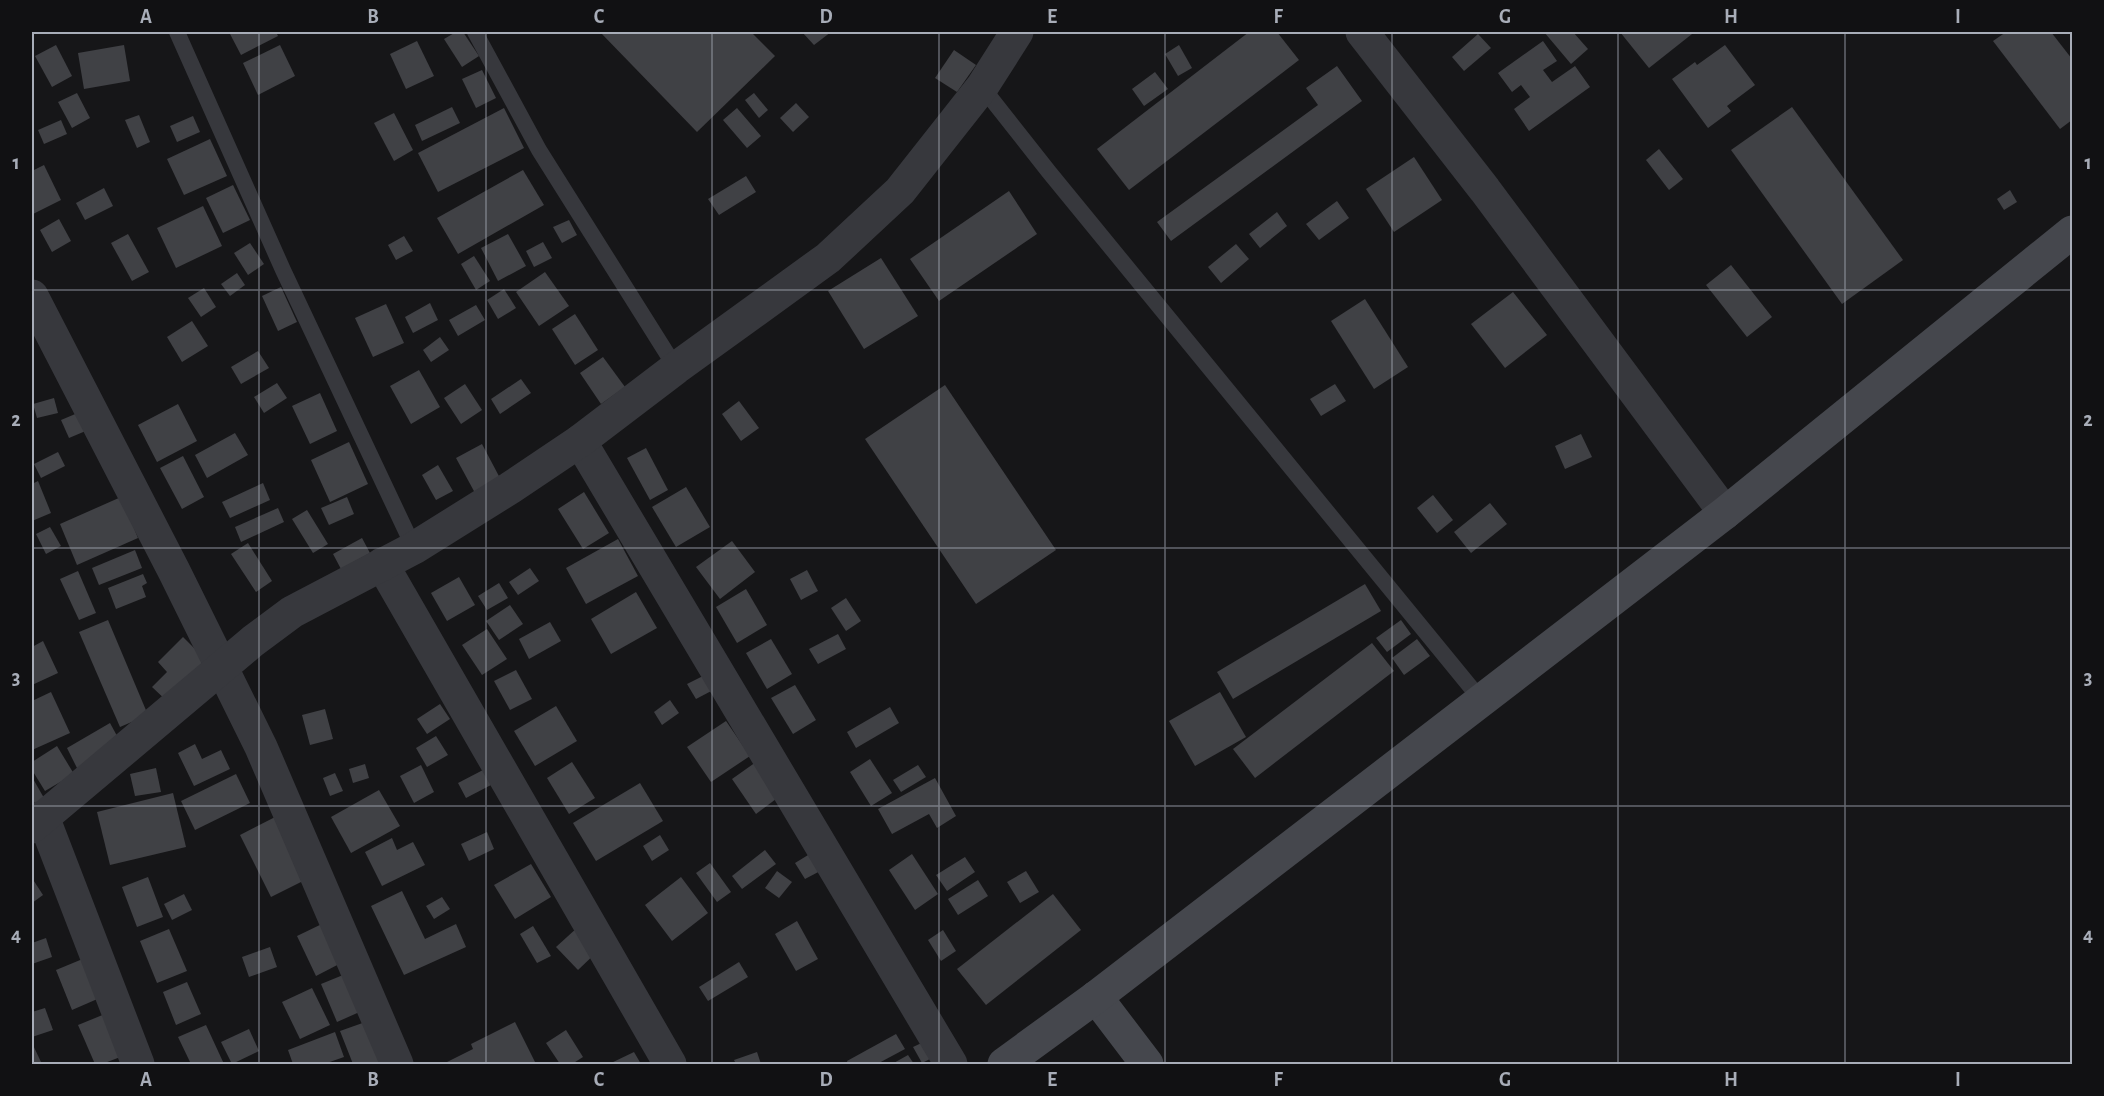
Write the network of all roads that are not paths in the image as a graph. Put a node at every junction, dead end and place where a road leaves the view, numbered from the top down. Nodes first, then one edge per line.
1 (177, 32) edge
2 (475, 32) edge
3 (1017, 32) edge
4 (1362, 32) edge
5 (982, 87) junction
6 (2073, 232) edge
7 (32, 296) edge
8 (676, 368) junction
9 (580, 441) junction
10 (1725, 513) junction
11 (414, 548) junction
12 (382, 564) junction
13 (223, 668) junction
14 (1482, 701) junction
15 (37, 822) edge
16 (1096, 998) junction
17 (138, 1065) edge
18 (397, 1065) edge
19 (670, 1065) edge
20 (951, 1065) edge
21 (1004, 1065) edge
22 (1147, 1065) edge

1 - 11 lane
2 - 8 lane
3 - 5 street
4 - 10 street
5 - 8 street
5 - 14 lane
6 - 10 main road
7 - 13 street
8 - 9 street
9 - 11 street
9 - 20 street
10 - 14 main road
11 - 12 street
12 - 13 street
12 - 19 street
13 - 15 street
13 - 18 street
14 - 16 main road
15 - 17 street
16 - 21 main road
16 - 22 main road

